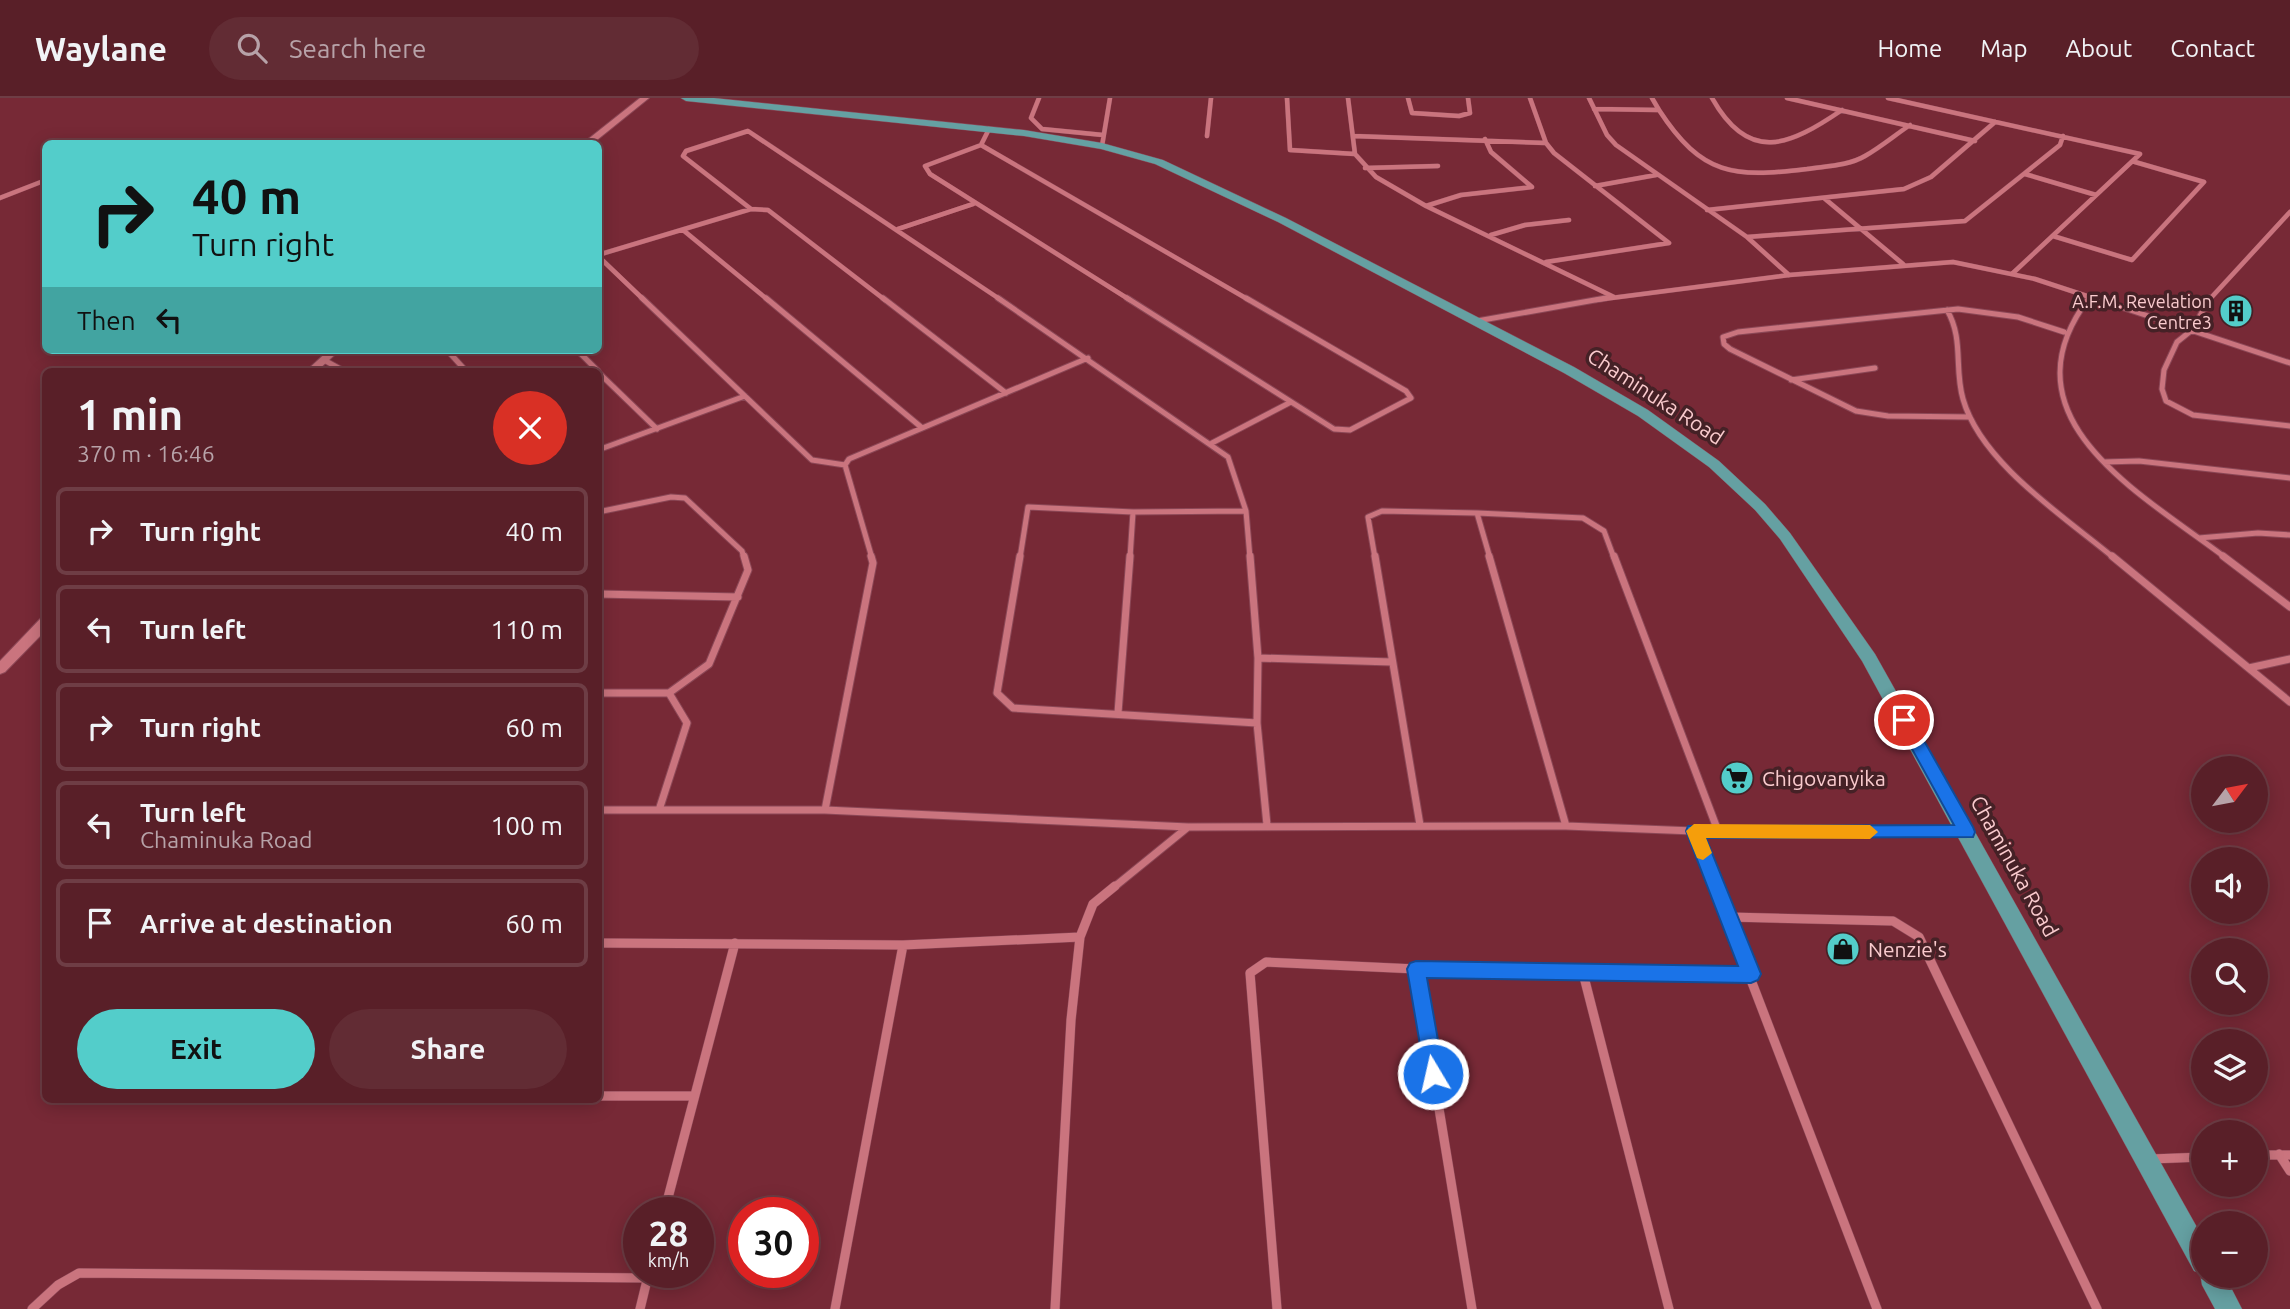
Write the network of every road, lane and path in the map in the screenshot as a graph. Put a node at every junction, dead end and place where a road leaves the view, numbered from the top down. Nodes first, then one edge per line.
1 (645, 98) edge
2 (686, 98) edge
3 (742, 98) edge
4 (1039, 98) edge
5 (1110, 98) edge
6 (1211, 98) edge
7 (1287, 98) edge
8 (1348, 98) edge
9 (1408, 98) edge
10 (1468, 98) edge
11 (1530, 98) edge
12 (1589, 98) edge
13 (1652, 98) edge
14 (1712, 98) edge
15 (1787, 98) edge
16 (1888, 98) edge
17 (766, 106) junction
18 (1594, 109) junction
19 (1659, 110) junction
20 (1842, 110) junction
21 (1995, 122) junction
22 (1910, 125) junction
23 (989, 129) junction
24 (1207, 136) dead end
25 (1353, 136) junction
26 (2063, 136) junction
27 (1485, 139) junction
28 (591, 140) edge
29 (1102, 141) junction
30 (1975, 141) junction
31 (1546, 143) junction
32 (981, 145) junction
33 (1355, 154) junction
34 (2135, 162) junction
35 (1438, 166) dead end
36 (1365, 168) junction
37 (1656, 174) junction
38 (2025, 174) junction
39 (42, 182) edge
40 (1595, 186) junction
41 (2096, 195) junction
42 (0, 198) edge
43 (1824, 198) junction
44 (973, 204) junction
45 (1426, 206) junction
46 (751, 209) junction
47 (1707, 210) junction
48 (2290, 212) edge
49 (1569, 220) dead end
50 (898, 229) junction
51 (683, 230) junction
52 (1862, 230) junction
53 (1491, 235) junction
54 (2053, 236) junction
55 (1746, 237) junction
56 (602, 255) edge
57 (602, 260) edge
58 (1545, 262) junction
59 (1903, 264) junction
60 (2013, 273) junction
61 (1789, 275) junction
62 (1614, 297) junction
63 (2090, 297) junction
64 (1947, 310) junction
65 (1476, 321) junction
66 (2192, 330) junction
67 (2064, 332) junction
68 (331, 354) edge
69 (451, 354) edge
70 (581, 354) edge
71 (1088, 358) junction
72 (324, 360) junction
73 (2290, 363) edge
74 (315, 368) edge
75 (339, 368) edge
76 (463, 368) edge
77 (595, 368) edge
78 (1875, 368) dead end
79 (602, 375) edge
80 (1790, 380) junction
81 (1006, 393) junction
82 (745, 396) junction
83 (1291, 402) junction
84 (1970, 417) junction
85 (2290, 426) edge
86 (920, 427) junction
87 (657, 429) junction
88 (1212, 443) junction
89 (602, 449) edge
90 (2104, 462) junction
91 (845, 466) junction
92 (2290, 478) edge
93 (602, 511) edge
94 (1246, 511) junction
95 (1133, 512) junction
96 (1477, 513) junction
97 (2290, 535) edge
98 (2199, 538) junction
99 (602, 594) edge
100 (738, 597) junction
101 (2290, 607) edge
102 (42, 625) edge
103 (1258, 658) junction
104 (2290, 659) edge
105 (1392, 662) junction
106 (2249, 668) junction
107 (0, 669) edge
108 (602, 693) edge
109 (669, 694) junction
110 (2290, 702) edge
111 (1118, 713) junction
112 (1257, 723) junction
113 (602, 810) edge
114 (659, 810) junction
115 (825, 810) junction
116 (1267, 825) junction
117 (1420, 825) junction
118 (1566, 826) junction
119 (1188, 827) junction
120 (1694, 831) junction
121 (1718, 831) junction
122 (1967, 832) junction
123 (1729, 917) junction
124 (1080, 937) junction
125 (602, 943) edge
126 (735, 943) junction
127 (903, 945) junction
128 (1416, 969) junction
129 (1583, 973) junction
130 (1751, 974) junction
131 (602, 1096) edge
132 (694, 1096) junction
133 (2285, 1155) edge
134 (2191, 1157) edge
135 (2147, 1159) junction
136 (2290, 1171) edge
137 (668, 1197) edge
138 (2191, 1240) edge
139 (623, 1275) edge
140 (645, 1288) edge
141 (2218, 1288) edge
142 (32, 1309) edge
143 (640, 1309) edge
144 (835, 1309) edge
145 (1055, 1309) edge
146 (1277, 1309) edge
147 (1472, 1309) edge
148 (1669, 1309) edge
149 (1877, 1309) edge
150 (2097, 1309) edge
151 (2229, 1309) edge

1 - 28 main road
2 - 17 main road, Chaminuka Road
3 - 17 main road
4 - 29 street
5 - 29 street
6 - 24 street
7 - 33 street
8 - 25 street
9 - 10 street
11 - 31 street
12 - 18 street
13 - 19 street
14 - 20 street
15 - 20 street
16 - 21 street
17 - 23 main road, Chaminuka Road
18 - 19 street
18 - 37 street
19 - 22 street
20 - 22 street
21 - 26 street
21 - 30 street
22 - 30 street
23 - 29 main road, Chaminuka Road
23 - 32 street
25 - 27 street
25 - 33 street
26 - 34 street
26 - 38 street
27 - 31 street
27 - 45 street
29 - 65 main road, Chaminuka Road
30 - 43 street
31 - 40 street
32 - 44 street
32 - 83 street
33 - 36 street
34 - 41 street
34 - 54 street
35 - 36 street
36 - 45 street
37 - 40 street
37 - 47 street
38 - 41 street
38 - 52 street
39 - 42 street
40 - 58 street
41 - 54 street
43 - 47 street
43 - 52 street
44 - 50 street
44 - 83 street
45 - 53 street
46 - 50 street
46 - 51 street
46 - 81 street
47 - 55 street
48 - 66 street
49 - 53 street
50 - 71 street
51 - 56 street
51 - 86 street
52 - 55 street
52 - 59 street
53 - 58 street
54 - 60 street
55 - 61 street
57 - 82 street
58 - 62 street
59 - 60 street
59 - 61 street
60 - 63 street
61 - 62 street
62 - 65 street
63 - 66 street
63 - 67 street
64 - 67 street
64 - 80 street
64 - 84 street
65 - 122 main road, Chaminuka Road
66 - 73 street
66 - 85 street
67 - 90 street
68 - 72 main road
69 - 76 street
70 - 77 street
71 - 81 street
71 - 88 street
72 - 74 main road
72 - 75 street
78 - 80 street
79 - 87 street
80 - 84 street
81 - 86 street
82 - 87 street
82 - 91 street
83 - 88 street
84 - 106 street
86 - 91 street
87 - 89 street
88 - 94 street
90 - 92 street
90 - 98 street
91 - 115 street
93 - 100 street
94 - 95 street
94 - 103 street
95 - 111 street
95 - 111 street
96 - 105 street
96 - 118 street
96 - 121 street
97 - 98 street
98 - 101 street
99 - 100 street
100 - 109 street
102 - 107 main road
103 - 105 street
103 - 112 street
104 - 106 street
105 - 117 street
106 - 110 street
108 - 109 street
109 - 114 street
111 - 112 street
112 - 116 street
113 - 114 street
114 - 115 street
115 - 119 street
116 - 117 street
116 - 119 street
117 - 118 street
118 - 120 street
119 - 124 street
120 - 121 street
120 - 123 street
121 - 122 street
122 - 135 main road, Chaminuka Road
123 - 130 street
123 - 150 street
124 - 127 street
124 - 145 street
125 - 126 street
126 - 127 street
126 - 132 street
127 - 144 street
128 - 129 street
128 - 146 street
128 - 147 street
129 - 130 street
129 - 148 street
130 - 149 street
131 - 132 street
132 - 137 street
133 - 136 street
134 - 135 street
135 - 138 main road, Chaminuka Road
139 - 142 street
140 - 143 street
141 - 151 main road

